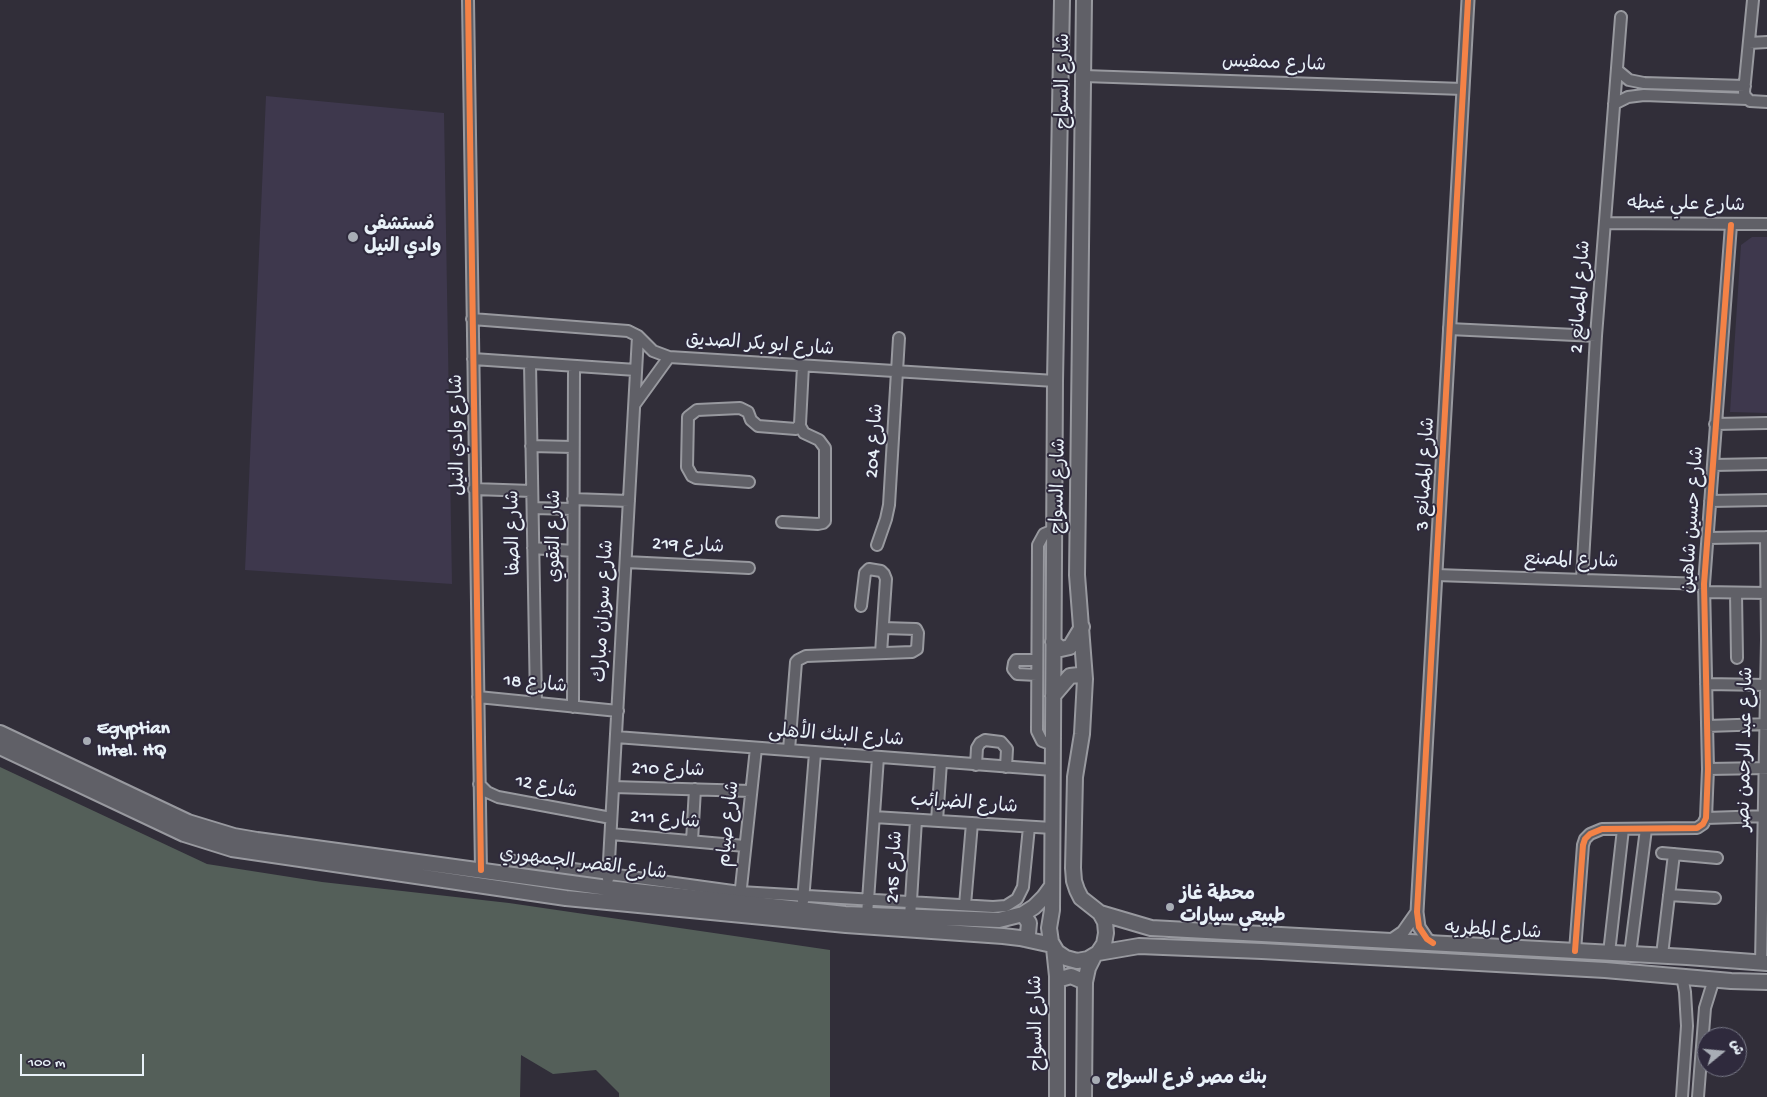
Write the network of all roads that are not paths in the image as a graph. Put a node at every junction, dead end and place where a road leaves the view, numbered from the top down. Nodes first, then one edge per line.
1 (468, 0) edge
2 (1062, 0) edge
3 (1084, 0) edge
4 (1468, 0) edge
5 (1753, 0) edge
6 (1621, 17) dead end
7 (1084, 29) junction
8 (1062, 40) junction
9 (1767, 42) edge
10 (1749, 43) junction
11 (1617, 70) junction
12 (1084, 76) junction
13 (1745, 86) junction
14 (1463, 89) junction
15 (1061, 96) junction
16 (1747, 99) junction
17 (1767, 102) edge
18 (1614, 104) junction
19 (1605, 223) junction
20 (1767, 224) edge
21 (1731, 225) junction
22 (472, 319) junction
23 (1449, 329) junction
24 (638, 336) junction
25 (1596, 336) junction
26 (899, 338) dead end
27 (669, 357) junction
28 (473, 359) junction
29 (530, 363) junction
30 (574, 366) junction
31 (803, 366) junction
32 (636, 370) junction
33 (898, 372) junction
34 (1055, 381) junction
35 (634, 405) junction
36 (1767, 422) edge
37 (1716, 424) junction
38 (800, 426) junction
39 (531, 446) junction
40 (573, 447) junction
41 (1767, 464) edge
42 (1713, 465) junction
43 (748, 482) dead end
44 (474, 489) junction
45 (532, 491) junction
46 (1767, 500) edge
47 (629, 501) junction
48 (1710, 501) junction
49 (573, 504) junction
50 (532, 508) junction
51 (782, 522) dead end
52 (1054, 530) junction
53 (1766, 537) edge
54 (1708, 538) junction
55 (877, 545) dead end
56 (533, 548) junction
57 (573, 551) junction
58 (626, 562) junction
59 (749, 568) dead end
60 (1436, 575) junction
61 (1582, 579) junction
62 (1704, 588) junction
63 (1736, 593) junction
64 (1767, 593) edge
65 (862, 606) dead end
66 (1082, 627) junction
67 (883, 628) junction
68 (1767, 640) edge
69 (1054, 642) junction
70 (881, 654) junction
71 (1737, 658) dead end
72 (1037, 660) junction
73 (1037, 675) junction
74 (1085, 679) junction
75 (1706, 684) junction
76 (1767, 685) edge
77 (1053, 696) junction
78 (478, 697) junction
79 (536, 703) junction
80 (573, 707) junction
81 (618, 711) junction
82 (1766, 724) edge
83 (1707, 726) junction
84 (0, 733) edge
85 (616, 737) junction
86 (1053, 745) junction
87 (0, 747) edge
88 (756, 748) junction
89 (790, 750) junction
90 (815, 753) junction
91 (878, 757) junction
92 (941, 762) junction
93 (976, 765) junction
94 (1006, 767) junction
95 (1766, 768) edge
96 (1708, 769) junction
97 (1052, 770) junction
98 (70, 773) junction
99 (90, 782) junction
100 (479, 784) junction
101 (613, 787) junction
102 (696, 789) junction
103 (751, 791) junction
104 (1765, 816) edge
105 (874, 817) junction
106 (611, 818) junction
107 (1706, 818) junction
108 (916, 820) junction
109 (937, 821) junction
110 (972, 823) junction
111 (1029, 827) junction
112 (1052, 828) junction
113 (1646, 828) junction
114 (1623, 829) junction
115 (611, 834) junction
116 (692, 841) junction
117 (745, 846) junction
118 (1662, 853) dead end
119 (1674, 854) junction
120 (1717, 858) dead end
121 (508, 860) dead end
122 (481, 870) junction
123 (608, 881) junction
124 (1052, 886) junction
125 (1669, 895) junction
126 (803, 896) junction
127 (740, 897) junction
128 (1715, 898) dead end
129 (868, 899) junction
130 (911, 902) junction
131 (966, 905) junction
132 (802, 910) junction
133 (1100, 912) junction
134 (1417, 912) junction
135 (1023, 914) junction
136 (867, 915) junction
137 (910, 917) junction
138 (1145, 926) junction
139 (1026, 939) junction
140 (1390, 941) junction
141 (1433, 944) junction
142 (1139, 946) junction
143 (1053, 947) junction
144 (1575, 951) junction
145 (1609, 953) junction
146 (1096, 954) junction
147 (1630, 954) junction
148 (1662, 956) junction
149 (1687, 957) junction
150 (1762, 963) edge
151 (1682, 976) junction
152 (1714, 979) junction
153 (1057, 980) junction
154 (1731, 981) junction
155 (1085, 982) junction
156 (1762, 982) edge
157 (1057, 1097) edge
158 (1084, 1097) edge
159 (1682, 1097) edge
160 (1698, 1097) edge

1 - 22 street, شارع وادي النيل
2 - 8 main road, شارع السواح
3 - 7 main road, شارع السواح
4 - 14 street, شارع المصانع 3
5 - 10 street
6 - 11 street, شارع المصانع 2
7 - 8 main road
7 - 12 main road, شارع السواح
8 - 15 main road, شارع السواح
9 - 10 street
10 - 13 street
11 - 13 street
11 - 18 street, شارع المصانع 2
12 - 14 street, شارع ممفيس
12 - 15 main road
12 - 66 main road, شارع السواح
13 - 16 street
14 - 23 street, شارع المصانع 3
15 - 34 main road, شارع السواح
16 - 17 street
16 - 18 street
18 - 19 street, شارع المصانع 2
19 - 21 street, شارع علي غيطه
19 - 25 street, شارع المصانع 2
20 - 21 street, شارع علي غيطه
21 - 37 street, شارع حسين شاهين
22 - 24 street, شارع ابو بكر الصديق
22 - 28 street, شارع وادي النيل
23 - 25 street
23 - 60 street, شارع المصانع 3
24 - 27 street, شارع ابو بكر الصديق
24 - 32 street, شارع سوزان مبارك
25 - 61 street, شارع المصانع 2
26 - 33 street, شارع 204
27 - 31 street, شارع ابو بكر الصديق
27 - 35 street
28 - 29 street
28 - 44 street, شارع وادي النيل
29 - 30 street
29 - 39 street, شارع الصفا
30 - 32 street
30 - 40 street, شارع التقوي
31 - 33 street, شارع ابو بكر الصديق
31 - 38 street
32 - 35 street, شارع سوزان مبارك
33 - 34 street, شارع ابو بكر الصديق
33 - 55 street, شارع 204
34 - 52 main road, شارع السواح
35 - 47 street, شارع سوزان مبارك
36 - 37 street
37 - 42 street, شارع حسين شاهين
38 - 43 street
38 - 51 street
39 - 40 street
39 - 45 street, شارع الصفا
40 - 49 street, شارع التقوي
41 - 42 street
42 - 48 street, شارع حسين شاهين
44 - 45 street
44 - 78 street, شارع وادي النيل
45 - 50 street, شارع الصفا
46 - 48 street
47 - 49 street
47 - 58 street, شارع سوزان مبارك
48 - 54 street, شارع حسين شاهين
49 - 50 street
49 - 57 street, شارع التقوي
50 - 56 street, شارع الصفا
52 - 69 main road, شارع السواح
52 - 72 street
53 - 54 street
53 - 64 street, شارع عبد الرحمن نصر
54 - 62 street, شارع حسين شاهين
56 - 57 street
56 - 79 street, شارع الصفا
57 - 80 street, شارع التقوي
58 - 59 street, شارع 219
58 - 81 street, شارع سوزان مبارك
60 - 61 street, شارع المصنع
60 - 134 street, شارع المصانع 3
61 - 62 street, شارع المصنع
62 - 63 street, شارع المصنع
62 - 75 street, شارع حسين شاهين
63 - 64 street, شارع المصنع
63 - 71 street
64 - 68 street, شارع عبد الرحمن نصر
65 - 67 street
66 - 69 main road
66 - 74 main road, شارع السواح
67 - 70 street
67 - 70 street
68 - 76 street, شارع عبد الرحمن نصر
69 - 77 main road, شارع السواح
70 - 89 street
72 - 73 street
72 - 73 street
73 - 86 street
74 - 77 main road
74 - 133 main road, شارع السواح
75 - 76 street
75 - 83 street, شارع حسين شاهين
76 - 82 street, شارع عبد الرحمن نصر
77 - 86 main road, شارع السواح
78 - 79 street, شارع 18
78 - 100 street, شارع وادي النيل
79 - 80 street, شارع 18
80 - 81 street, شارع 18
81 - 85 street, شارع سوزان مبارك
82 - 83 street
82 - 95 street, شارع عبد الرحمن نصر
83 - 96 street, شارع حسين شاهين
84 - 98 main road, شارع القصر الجمهوري
85 - 88 street, شارع البنك الأهلى
85 - 101 street, شارع سوزان مبارك
86 - 97 main road, شارع السواح
87 - 98 main road, شارع القصر الجمهوري
88 - 89 street, شارع البنك الأهلى
88 - 103 street, شارع صيام
89 - 90 street, شارع البنك الأهلى
90 - 91 street, شارع البنك الأهلى
90 - 126 street
91 - 92 street, شارع البنك الأهلى
91 - 105 street
92 - 93 street, شارع البنك الأهلى
92 - 109 street
93 - 94 street, شارع البنك الأهلى
93 - 94 street
94 - 97 street, شارع البنك الأهلى
95 - 96 street
95 - 104 street, شارع عبد الرحمن نصر
96 - 107 street, شارع حسين شاهين
97 - 112 main road, شارع السواح
98 - 99 main road, شارع القصر الجمهوري
99 - 122 main road, شارع القصر الجمهوري
99 - 139 main road, شارع القصر الجمهوري
100 - 106 street, شارع 12
100 - 122 street, شارع وادي النيل
101 - 102 street, شارع 210
101 - 106 street, شارع سوزان مبارك
102 - 103 street, شارع 210
102 - 116 street
103 - 117 street, شارع صيام
104 - 107 street
104 - 150 street, شارع عبد الرحمن نصر
105 - 108 street, شارع الضرائب
105 - 129 street
106 - 115 street, شارع سوزان مبارك
107 - 113 street
108 - 109 street, شارع الضرائب
108 - 130 street, شارع 215
109 - 110 street, شارع الضرائب
110 - 111 street, شارع الضرائب
110 - 131 street
111 - 112 street, شارع الضرائب
111 - 131 street
112 - 124 main road, شارع السواح
113 - 114 street
113 - 147 street
114 - 144 street
114 - 145 street
115 - 116 street, شارع 211
115 - 123 street, شارع سوزان مبارك
116 - 117 street, شارع 211
117 - 127 street, شارع صيام
118 - 119 street
119 - 120 street
119 - 125 street
121 - 123 street
122 - 123 main road, شارع القصر الجمهوري
123 - 127 main road, شارع القصر الجمهوري
124 - 135 main road, شارع القصر الجمهوري
124 - 143 main road, شارع السواح
125 - 128 street
125 - 148 street
126 - 127 street
126 - 129 street
126 - 132 street
127 - 132 main road, شارع القصر الجمهوري
129 - 130 street
129 - 136 street
130 - 131 street
130 - 137 street, شارع 215
132 - 136 main road, شارع القصر الجمهوري
133 - 138 main road, شارع المطريه
133 - 146 main road
134 - 140 street
134 - 141 street, شارع المصانع 3
135 - 137 main road, شارع القصر الجمهوري
135 - 139 main road
136 - 137 main road, شارع القصر الجمهوري
138 - 140 main road, شارع المطريه
138 - 142 main road
139 - 143 main road, شارع القصر الجمهوري
140 - 141 main road, شارع المطريه
141 - 144 main road, شارع المطريه
142 - 146 main road, شارع المطريه
142 - 151 main road, شارع المطريه
143 - 146 main road, شارع السواح
143 - 153 main road, شارع السواح
144 - 145 main road, شارع المطريه
145 - 147 main road, شارع المطريه
146 - 155 main road
147 - 148 main road, شارع المطريه
148 - 149 main road, شارع المطريه
149 - 150 main road, شارع المطريه
149 - 154 main road
150 - 156 main road
151 - 152 main road, شارع المطريه
151 - 159 street
152 - 154 main road, شارع المطريه
152 - 160 street
153 - 155 main road
153 - 157 main road, شارع السواح
154 - 156 main road, شارع المطريه
155 - 158 main road

